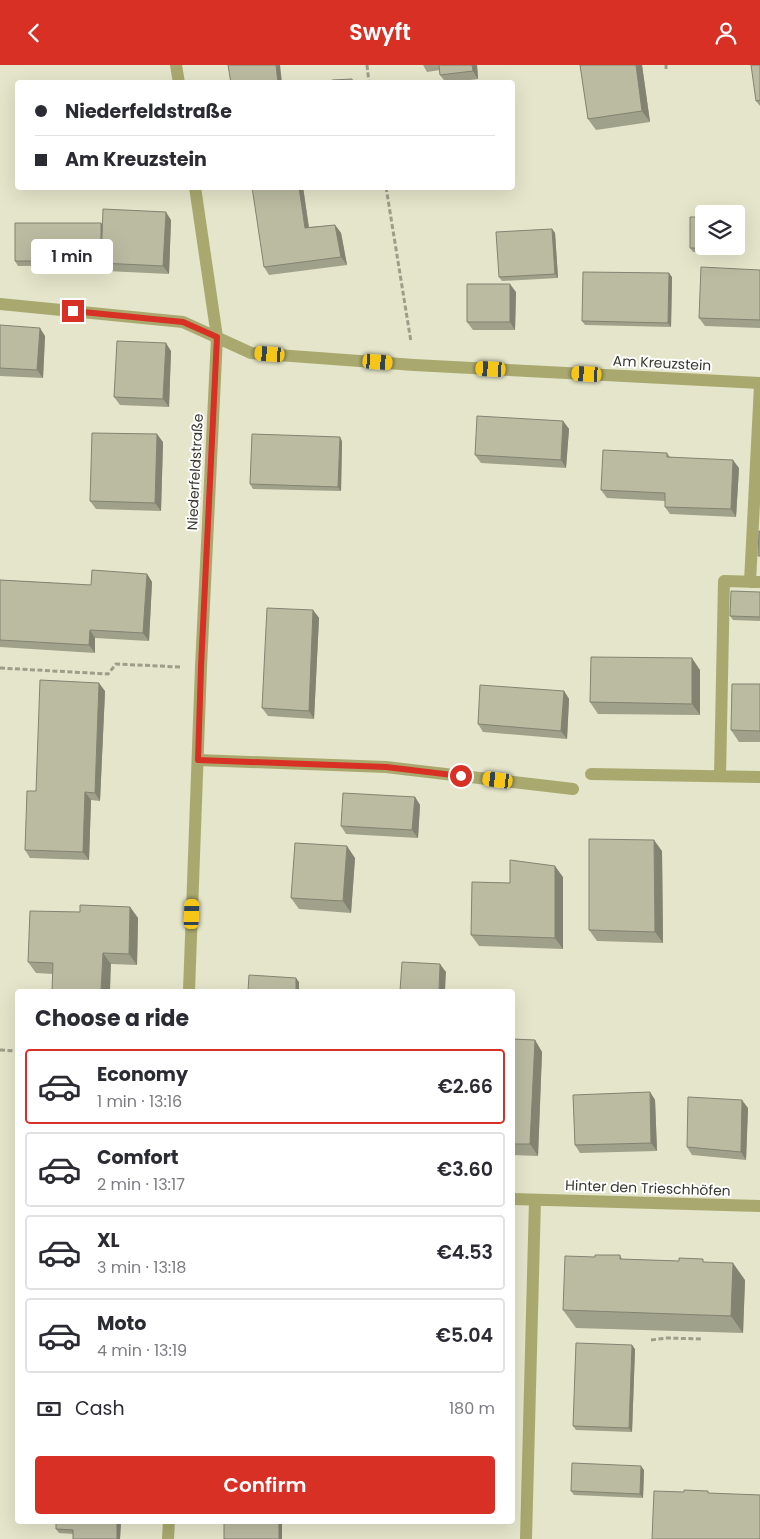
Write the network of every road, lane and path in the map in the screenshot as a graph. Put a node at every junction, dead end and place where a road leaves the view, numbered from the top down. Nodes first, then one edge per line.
1 (176, 65) edge
2 (366, 65) edge
3 (178, 80) edge
4 (368, 80) edge
5 (195, 190) edge
6 (386, 190) edge
7 (0, 304) edge
8 (217, 337) junction
9 (414, 365) junction
10 (760, 384) edge
11 (755, 582) edge
12 (201, 667) junction
13 (0, 668) edge
14 (198, 760) junction
15 (591, 774) dead end
16 (720, 776) junction
17 (760, 777) edge
18 (573, 789) dead end
19 (189, 989) edge
20 (0, 1050) edge
21 (15, 1051) edge
22 (515, 1199) edge
23 (535, 1199) junction
24 (760, 1206) edge
25 (703, 1339) edge
26 (651, 1340) edge
27 (169, 1524) edge
28 (168, 1539) edge
29 (526, 1539) edge

1 - 3 street
2 - 4 path
5 - 8 street, Niederfeldstraße
6 - 9 path
7 - 8 street, Am Kreuzstein
8 - 9 street, Am Kreuzstein
8 - 12 street, Niederfeldstraße
9 - 10 street, Am Kreuzstein
10 - 11 street
11 - 16 street
12 - 13 path
12 - 14 street, Niederfeldstraße
14 - 18 street
14 - 19 street, Niederfeldstraße
15 - 16 street
16 - 17 street
20 - 21 path
22 - 23 street, Hinter den Trieschhöfen
23 - 24 street, Hinter den Trieschhöfen
23 - 29 street
25 - 26 path
27 - 28 street

